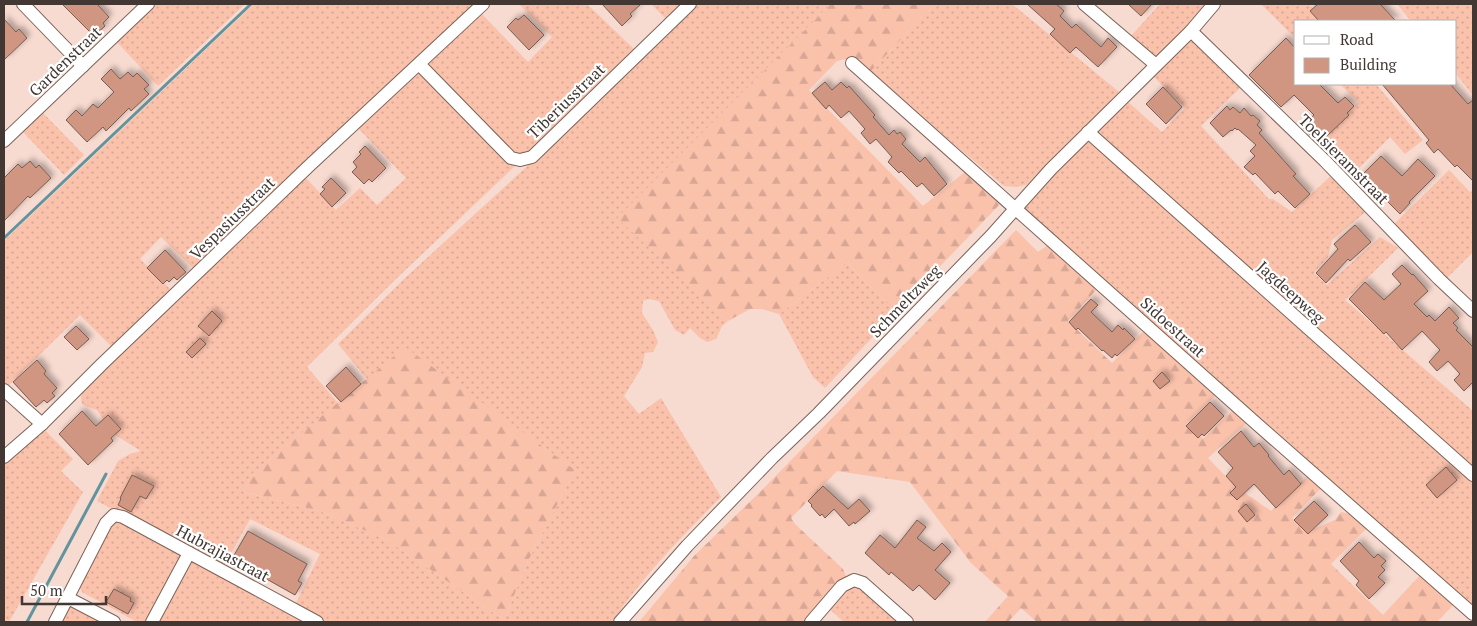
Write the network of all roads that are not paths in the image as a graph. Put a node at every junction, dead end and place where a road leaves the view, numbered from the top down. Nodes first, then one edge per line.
1 (22, 4) edge
2 (148, 4) edge
3 (483, 4) edge
4 (690, 4) edge
5 (1084, 4) edge
6 (1214, 4) edge
7 (1190, 31) junction
8 (852, 63) dead end
9 (419, 64) junction
10 (1156, 65) junction
11 (83, 66) junction
12 (1088, 132) junction
13 (4, 141) edge
14 (1014, 208) junction
15 (1473, 311) edge
16 (4, 390) edge
17 (42, 424) junction
18 (4, 457) edge
19 (1473, 475) edge
20 (189, 553) junction
21 (68, 598) junction
22 (1473, 614) edge
23 (54, 622) edge
24 (114, 622) edge
25 (152, 622) edge
26 (316, 622) edge
27 (620, 622) edge
28 (812, 622) edge
29 (907, 622) edge

1 - 11 street
2 - 11 street, Gardenstraat
3 - 9 street, Vespasiusstraat
4 - 9 street, Tiberiusstraat
5 - 10 street
6 - 7 street, Schmeltzweg
7 - 10 street, Schmeltzweg
7 - 15 street, Toelsieramstraat
8 - 14 street, Sidoestraat
9 - 17 street, Vespasiusstraat
10 - 12 street, Schmeltzweg
11 - 13 street, Gardenstraat
12 - 14 street, Schmeltzweg
12 - 19 street, Jagdeepweg
14 - 22 street, Sidoestraat
14 - 27 street, Schmeltzweg
16 - 17 street
17 - 18 street, Vespasiusstraat
20 - 21 street, Hubrajiastraat
20 - 25 street
20 - 26 street, Hubrajiastraat
21 - 23 street
21 - 24 street
28 - 29 street

